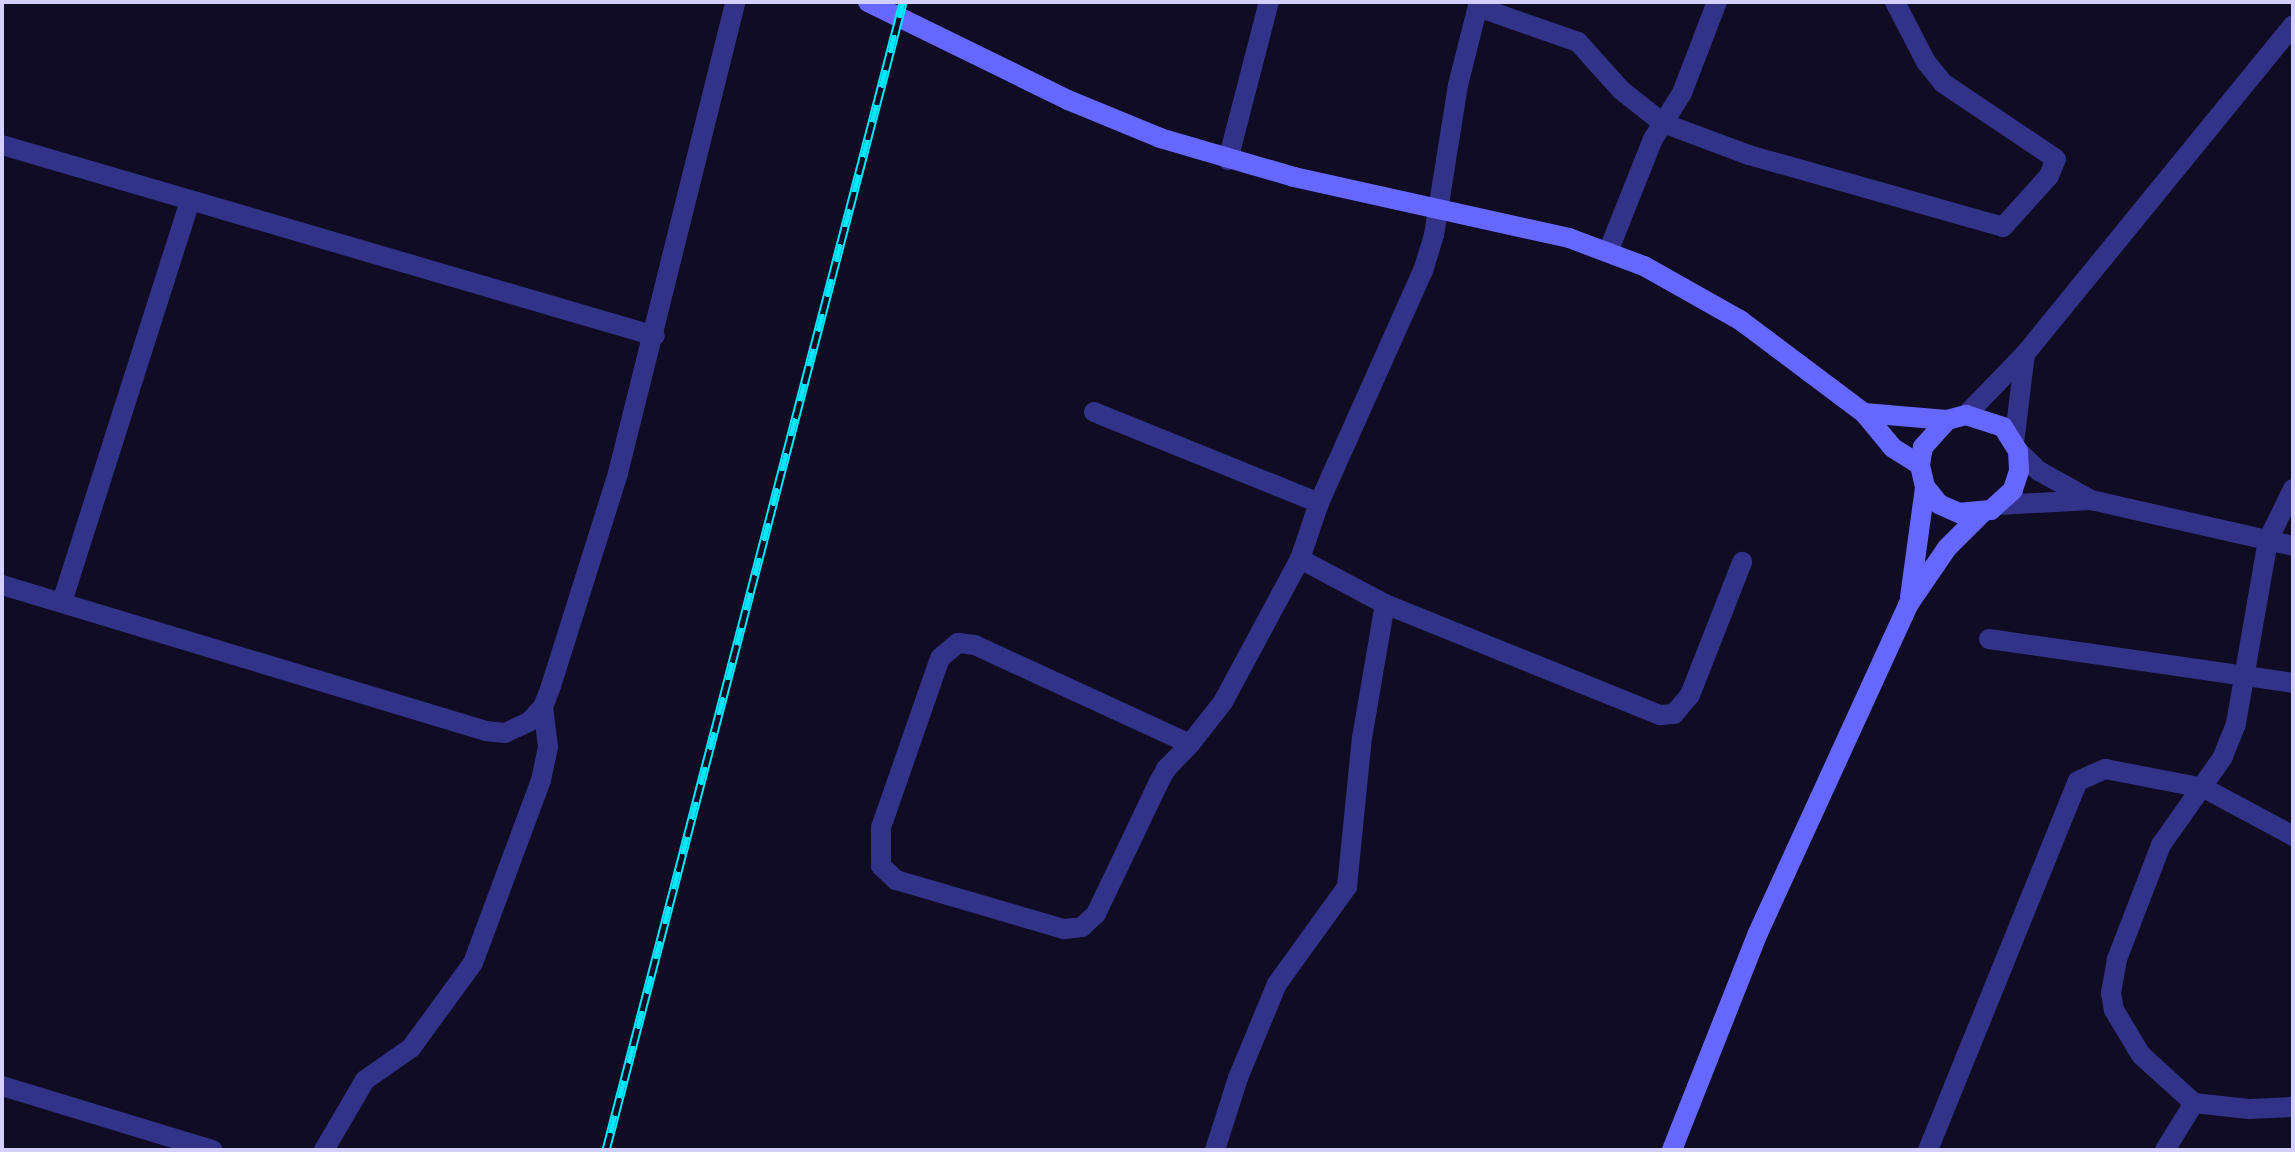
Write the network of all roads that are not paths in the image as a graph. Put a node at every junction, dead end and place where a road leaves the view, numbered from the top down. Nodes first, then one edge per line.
1 (735, 2) edge
2 (868, 2) edge
3 (1269, 2) edge
4 (1717, 2) edge
5 (1895, 2) edge
6 (1478, 5) edge
7 (2293, 25) edge
8 (1663, 123) junction
9 (2, 145) edge
10 (1228, 160) junction
11 (190, 200) junction
12 (1436, 209) junction
13 (1608, 252) junction
14 (655, 336) junction
15 (2025, 354) junction
16 (1094, 412) dead end
17 (1864, 413) junction
18 (1956, 418) junction
19 (2016, 447) junction
20 (1920, 465) junction
21 (1925, 487) junction
22 (2293, 489) edge
23 (2091, 500) junction
24 (1319, 503) junction
25 (1990, 509) junction
26 (2268, 540) junction
27 (2293, 546) edge
28 (1300, 559) junction
29 (1742, 562) dead end
30 (2, 585) edge
31 (62, 602) junction
32 (1385, 604) junction
33 (1908, 605) junction
34 (1989, 639) dead end
35 (2248, 674) junction
36 (2293, 683) edge
37 (543, 707) junction
38 (1190, 744) junction
39 (2204, 788) junction
40 (2293, 836) edge
41 (2, 1086) edge
42 (2194, 1103) junction
43 (2293, 1107) edge
44 (213, 1150) edge
45 (324, 1150) edge
46 (1215, 1150) edge
47 (1672, 1150) edge
48 (1928, 1150) edge
49 (2165, 1150) edge

1 - 14 street
2 - 10 main road
3 - 10 street
4 - 8 street
5 - 8 street
6 - 8 street
6 - 12 street
7 - 15 street
8 - 13 street
9 - 11 street
10 - 12 main road
11 - 14 street
11 - 31 street
12 - 13 main road
12 - 24 street
13 - 17 main road
14 - 37 street
15 - 18 street
15 - 19 street
16 - 24 street
17 - 18 main road
17 - 20 main road
18 - 19 main road
18 - 20 main road
19 - 23 street
19 - 25 main road
20 - 21 main road
21 - 25 main road
21 - 33 main road
22 - 26 street
23 - 25 street
23 - 26 street
24 - 28 street
25 - 33 main road
26 - 27 street
26 - 35 street
28 - 32 street
28 - 38 street
29 - 32 street
30 - 31 street
31 - 37 street
32 - 46 street
33 - 47 main road
34 - 35 street
35 - 36 street
35 - 39 street
37 - 45 street
38 - 38 street
39 - 40 street
39 - 42 street
39 - 48 street
41 - 44 street
42 - 43 street
42 - 49 street

